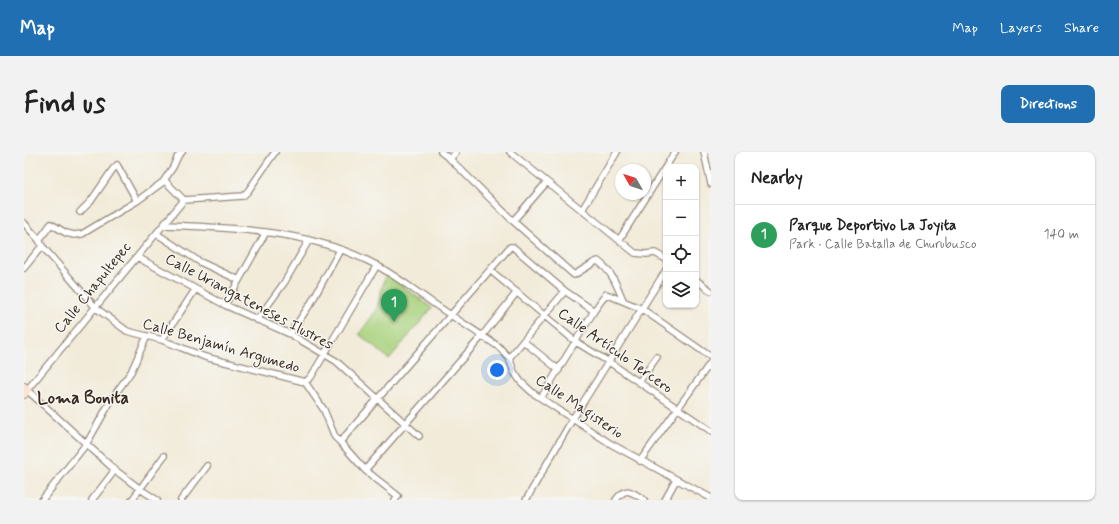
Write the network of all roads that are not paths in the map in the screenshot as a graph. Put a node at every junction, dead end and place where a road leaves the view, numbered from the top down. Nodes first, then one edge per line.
1 (182, 152) edge
2 (275, 152) edge
3 (441, 152) edge
4 (456, 152) edge
5 (510, 152) edge
6 (617, 152) edge
7 (674, 152) edge
8 (704, 152) edge
9 (450, 159) junction
10 (163, 182) junction
11 (547, 182) junction
12 (711, 184) edge
13 (184, 200) junction
14 (137, 201) junction
15 (582, 210) junction
16 (80, 212) dead end
17 (513, 221) junction
18 (24, 223) edge
19 (164, 225) junction
20 (266, 232) junction
21 (157, 234) junction
22 (309, 240) junction
23 (619, 240) junction
24 (40, 243) junction
25 (340, 250) junction
26 (137, 257) junction
27 (663, 257) edge
28 (377, 265) junction
29 (24, 268) edge
30 (490, 270) junction
31 (665, 272) edge
32 (239, 280) junction
33 (699, 282) edge
34 (195, 290) junction
35 (564, 291) junction
36 (711, 291) edge
37 (517, 292) junction
38 (623, 300) junction
39 (225, 305) junction
40 (96, 308) junction
41 (642, 309) junction
42 (594, 311) junction
43 (450, 315) junction
44 (544, 316) junction
45 (257, 320) junction
46 (290, 334) junction
47 (147, 336) junction
48 (482, 336) junction
49 (162, 340) junction
50 (523, 341) junction
51 (576, 342) junction
52 (324, 354) junction
53 (657, 357) dead end
54 (711, 357) edge
55 (509, 358) junction
56 (609, 362) junction
57 (711, 362) edge
58 (559, 370) junction
59 (305, 382) junction
60 (639, 382) junction
61 (25, 390) edge
62 (541, 398) junction
63 (376, 399) junction
64 (678, 408) junction
65 (572, 420) junction
66 (405, 424) junction
67 (711, 431) edge
68 (419, 436) dead end
69 (340, 442) junction
70 (87, 443) junction
71 (164, 456) dead end
72 (640, 461) junction
73 (207, 466) dead end
74 (116, 470) junction
75 (364, 470) junction
76 (676, 480) junction
77 (140, 489) junction
78 (397, 498) edge
79 (709, 499) edge
80 (42, 500) edge
81 (92, 500) edge
82 (132, 500) edge
83 (157, 500) edge
84 (181, 500) edge
85 (526, 500) edge
86 (616, 500) edge
87 (644, 500) edge
88 (665, 500) edge

1 - 10 street
2 - 13 street
3 - 9 street
4 - 9 street
5 - 11 street
6 - 15 street
7 - 23 street
8 - 12 street
9 - 17 street
10 - 13 street
10 - 14 street
11 - 15 street
11 - 17 street
13 - 19 street, Calle Chapultepec
14 - 16 street
14 - 24 street
15 - 23 street
17 - 38 street
18 - 24 street, Calle Benjamín Argumedo
19 - 20 street, Calle Magisterio
19 - 21 street, Calle Chapultepec
20 - 22 street, Calle Magisterio
20 - 32 street
21 - 26 street, Calle Chapultepec
21 - 32 street
22 - 25 street, Calle Magisterio
22 - 45 street
23 - 27 street
24 - 29 street
24 - 40 street, Calle Benjamín Argumedo
25 - 28 street, Calle Magisterio
25 - 46 street
26 - 34 street, Calle Uriangateneses Ilustres
26 - 40 street, Calle Chapultepec
28 - 43 street, Calle Magisterio
28 - 52 street
30 - 35 street
30 - 37 street, Calle Artículo Tercero
30 - 43 street
31 - 41 street
32 - 39 street
33 - 36 street
34 - 39 street, Calle Uriangateneses Ilustres
34 - 49 street
35 - 42 street
35 - 44 street
37 - 44 street, Calle Artículo Tercero
37 - 48 street
38 - 41 street
38 - 42 street
39 - 45 street, Calle Uriangateneses Ilustres
40 - 47 street, Calle Benjamín Argumedo
40 - 61 street, Calle Chapultepec
41 - 54 street
41 - 56 street
42 - 51 street
43 - 48 street, Calle Magisterio
43 - 63 street
44 - 50 street
44 - 51 street, Calle Artículo Tercero
45 - 46 street, Calle Uriangateneses Ilustres
46 - 52 street, Calle Uriangateneses Ilustres
47 - 49 street, Calle Benjamín Argumedo
47 - 70 street
48 - 55 street, Calle Magisterio
48 - 66 street
49 - 59 street, Calle Benjamín Argumedo
50 - 55 street
50 - 58 street
51 - 56 street, Calle Artículo Tercero
51 - 58 street
52 - 59 street
52 - 63 street, Calle Uriangateneses Ilustres
53 - 60 street
55 - 62 street, Calle Magisterio
56 - 60 street, Calle Artículo Tercero
56 - 65 street
57 - 64 street
58 - 62 street
59 - 69 street, Calle Benjamín Argumedo
60 - 64 street, Calle Artículo Tercero
61 - 70 street
62 - 65 street, Calle Magisterio
63 - 66 street, Calle Uriangateneses Ilustres
63 - 69 street
64 - 67 street, Calle Artículo Tercero
64 - 72 street
65 - 72 street, Calle Magisterio
65 - 85 street
66 - 68 street, Calle Uriangateneses Ilustres
66 - 75 street
69 - 75 street, Calle Benjamín Argumedo
70 - 74 street
70 - 80 street
71 - 77 street
72 - 76 street, Calle Magisterio
73 - 84 street
74 - 77 street
74 - 81 street
75 - 78 street, Calle Benjamín Argumedo
76 - 79 street, Calle Magisterio
76 - 88 street
77 - 82 street
77 - 83 street
86 - 87 street

